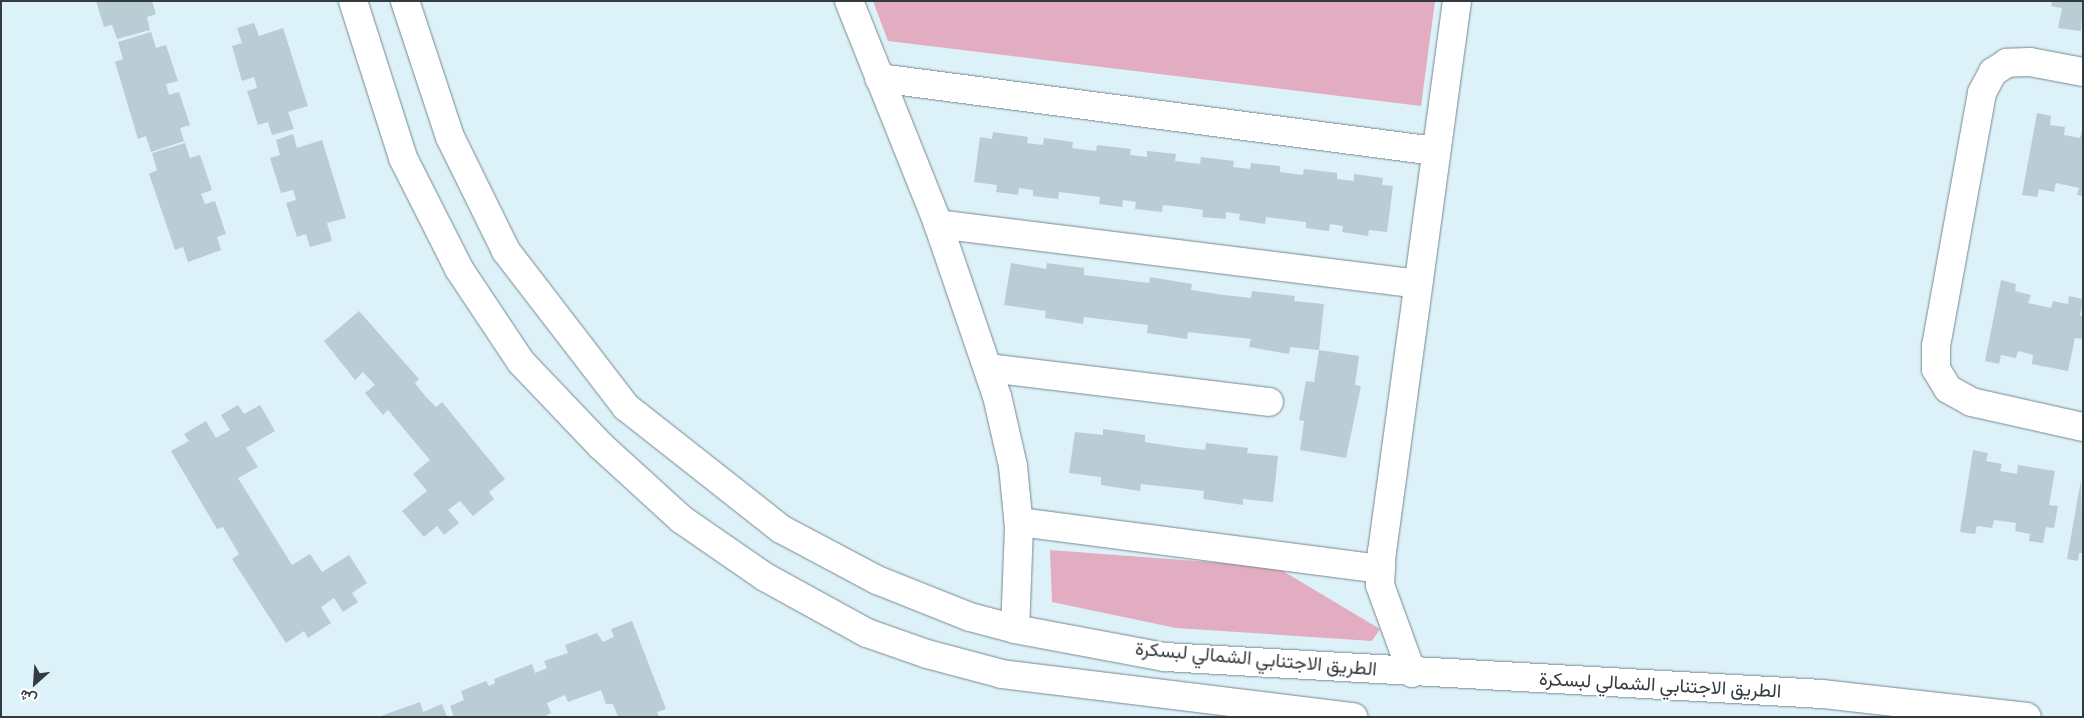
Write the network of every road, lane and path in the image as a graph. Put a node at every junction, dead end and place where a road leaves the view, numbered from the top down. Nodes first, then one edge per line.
1 (352, 1) edge
2 (405, 1) edge
3 (849, 1) edge
4 (1457, 1) edge
5 (2083, 72) edge
6 (879, 78) junction
7 (1435, 151) junction
8 (938, 224) junction
9 (1418, 284) junction
10 (989, 368) junction
11 (1270, 402) dead end
12 (2083, 427) edge
13 (1019, 522) junction
14 (1381, 568) junction
15 (1015, 629) junction
16 (1412, 673) junction
17 (1352, 717) edge
18 (2027, 717) edge

1 - 17 main road
2 - 15 main road, الطريق الاجتنابي الشمالي لبسكرة
3 - 6 main road
4 - 7 main road
5 - 12 main road
6 - 7 main road
6 - 8 main road
7 - 9 main road
8 - 9 main road
8 - 10 main road
9 - 14 main road
10 - 11 main road
10 - 13 main road
13 - 14 main road
13 - 15 main road
14 - 16 main road
15 - 16 main road, الطريق الاجتنابي الشمالي لبسكرة
16 - 18 main road, الطريق الاجتنابي الشمالي لبسكرة

